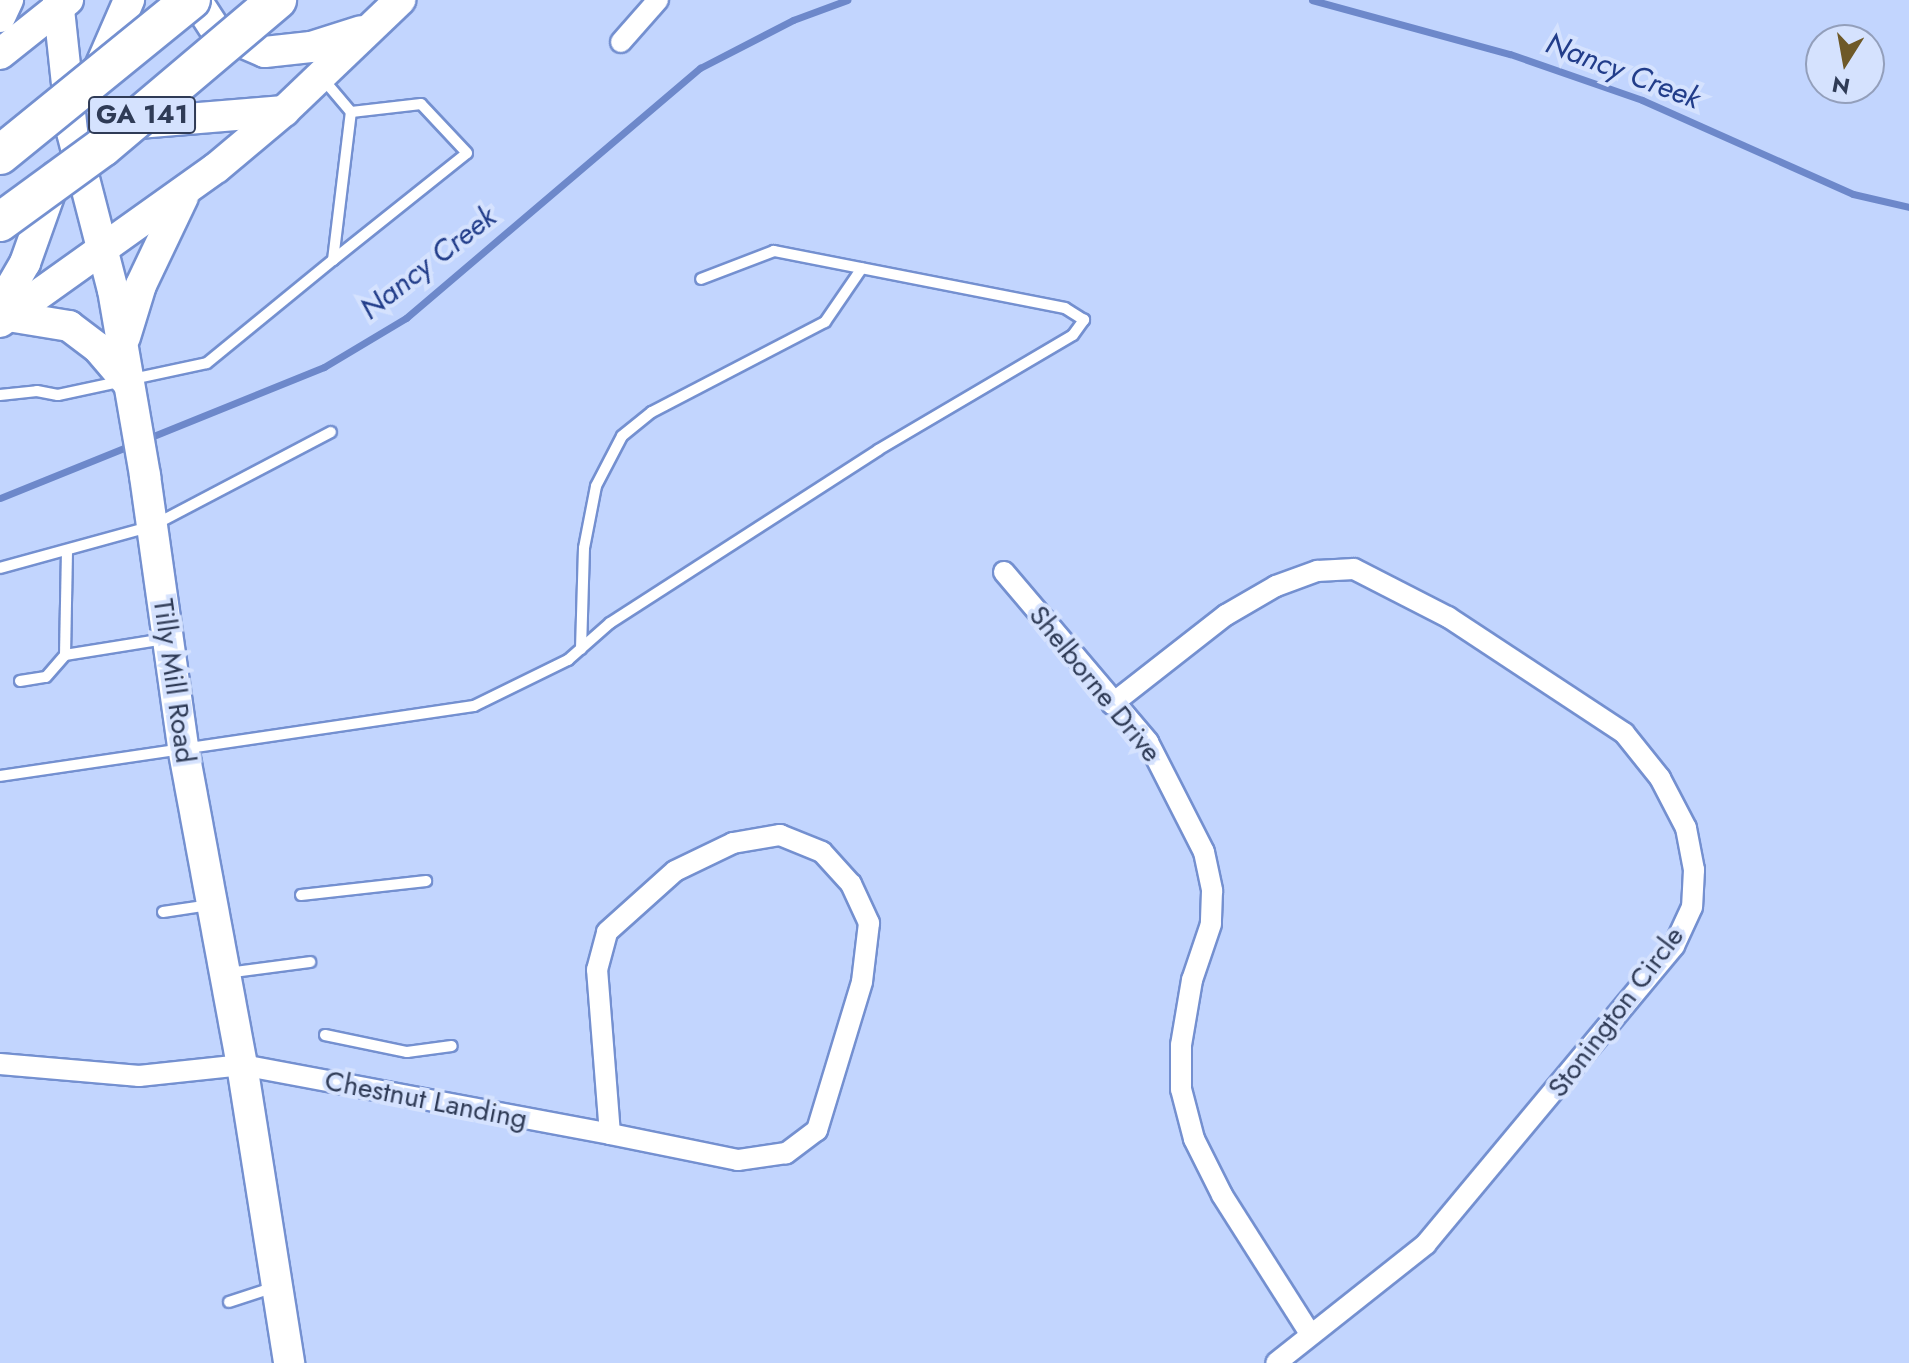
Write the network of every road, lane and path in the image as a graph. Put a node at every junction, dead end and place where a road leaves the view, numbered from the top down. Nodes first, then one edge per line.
1 (8, 0) edge
2 (129, 0) edge
3 (193, 0) edge
4 (277, 0) edge
5 (400, 0) edge
6 (658, 0) edge
7 (62, 2) edge
8 (0, 17) edge
9 (371, 28) junction
10 (621, 42) dead end
11 (0, 54) edge
12 (320, 75) junction
13 (284, 111) junction
14 (351, 112) junction
15 (0, 129) edge
16 (72, 132) junction
17 (0, 155) edge
18 (187, 190) junction
19 (0, 222) edge
20 (103, 252) junction
21 (333, 260) junction
22 (862, 268) junction
23 (701, 279) dead end
24 (3, 315) edge
25 (123, 347) junction
26 (0, 395) edge
27 (131, 396) junction
28 (331, 432) dead end
29 (152, 526) junction
30 (67, 551) junction
31 (0, 568) edge
32 (1004, 572) dead end
33 (168, 639) junction
34 (581, 649) junction
35 (65, 655) junction
36 (20, 681) dead end
37 (1112, 704) junction
38 (183, 747) junction
39 (0, 776) edge
40 (426, 881) dead end
41 (301, 895) dead end
42 (212, 905) junction
43 (163, 912) dead end
44 (310, 962) dead end
45 (225, 973) junction
46 (325, 1035) dead end
47 (452, 1046) dead end
48 (0, 1064) edge
49 (242, 1065) junction
50 (610, 1134) junction
51 (277, 1287) junction
52 (229, 1302) dead end
53 (1309, 1332) junction
54 (289, 1363) edge
55 (1276, 1363) edge

1 - 8 main road
2 - 16 main road
3 - 9 main road
3 - 17 highway, GA 141, bridge
4 - 19 highway, GA 141, bridge
5 - 9 main road
6 - 10 street
7 - 11 main road
7 - 16 main road, Tilly Mill Road
9 - 12 main road
12 - 13 main road
12 - 14 lane
13 - 16 main road
13 - 18 main road
14 - 21 lane
14 - 21 lane
15 - 16 main road
16 - 20 main road, Tilly Mill Road
16 - 24 main road
18 - 20 main road
18 - 25 main road
20 - 24 main road
20 - 25 main road, Tilly Mill Road
21 - 27 lane
22 - 23 lane
22 - 34 lane
22 - 34 lane
24 - 27 main road
25 - 27 main road, Tilly Mill Road
26 - 27 lane
27 - 29 main road, Tilly Mill Road
28 - 29 lane
29 - 30 lane
29 - 33 main road, Tilly Mill Road
30 - 31 lane
30 - 35 lane
32 - 37 street, Shelborne Drive
33 - 35 lane
33 - 38 main road, Tilly Mill Road
34 - 38 lane
35 - 36 lane
37 - 53 street, Shelborne Drive
37 - 53 street, Stonington Circle
38 - 39 lane
38 - 42 main road, Tilly Mill Road
40 - 41 lane
42 - 43 lane
42 - 45 main road, Tilly Mill Road
44 - 45 lane
45 - 49 main road, Tilly Mill Road
46 - 47 lane
48 - 49 street, Chestnut Landing
49 - 50 street, Chestnut Landing
49 - 51 main road, Tilly Mill Road
50 - 50 street, Chestnut Landing
51 - 52 lane
51 - 54 main road, Tilly Mill Road
53 - 55 street, Stonington Circle

